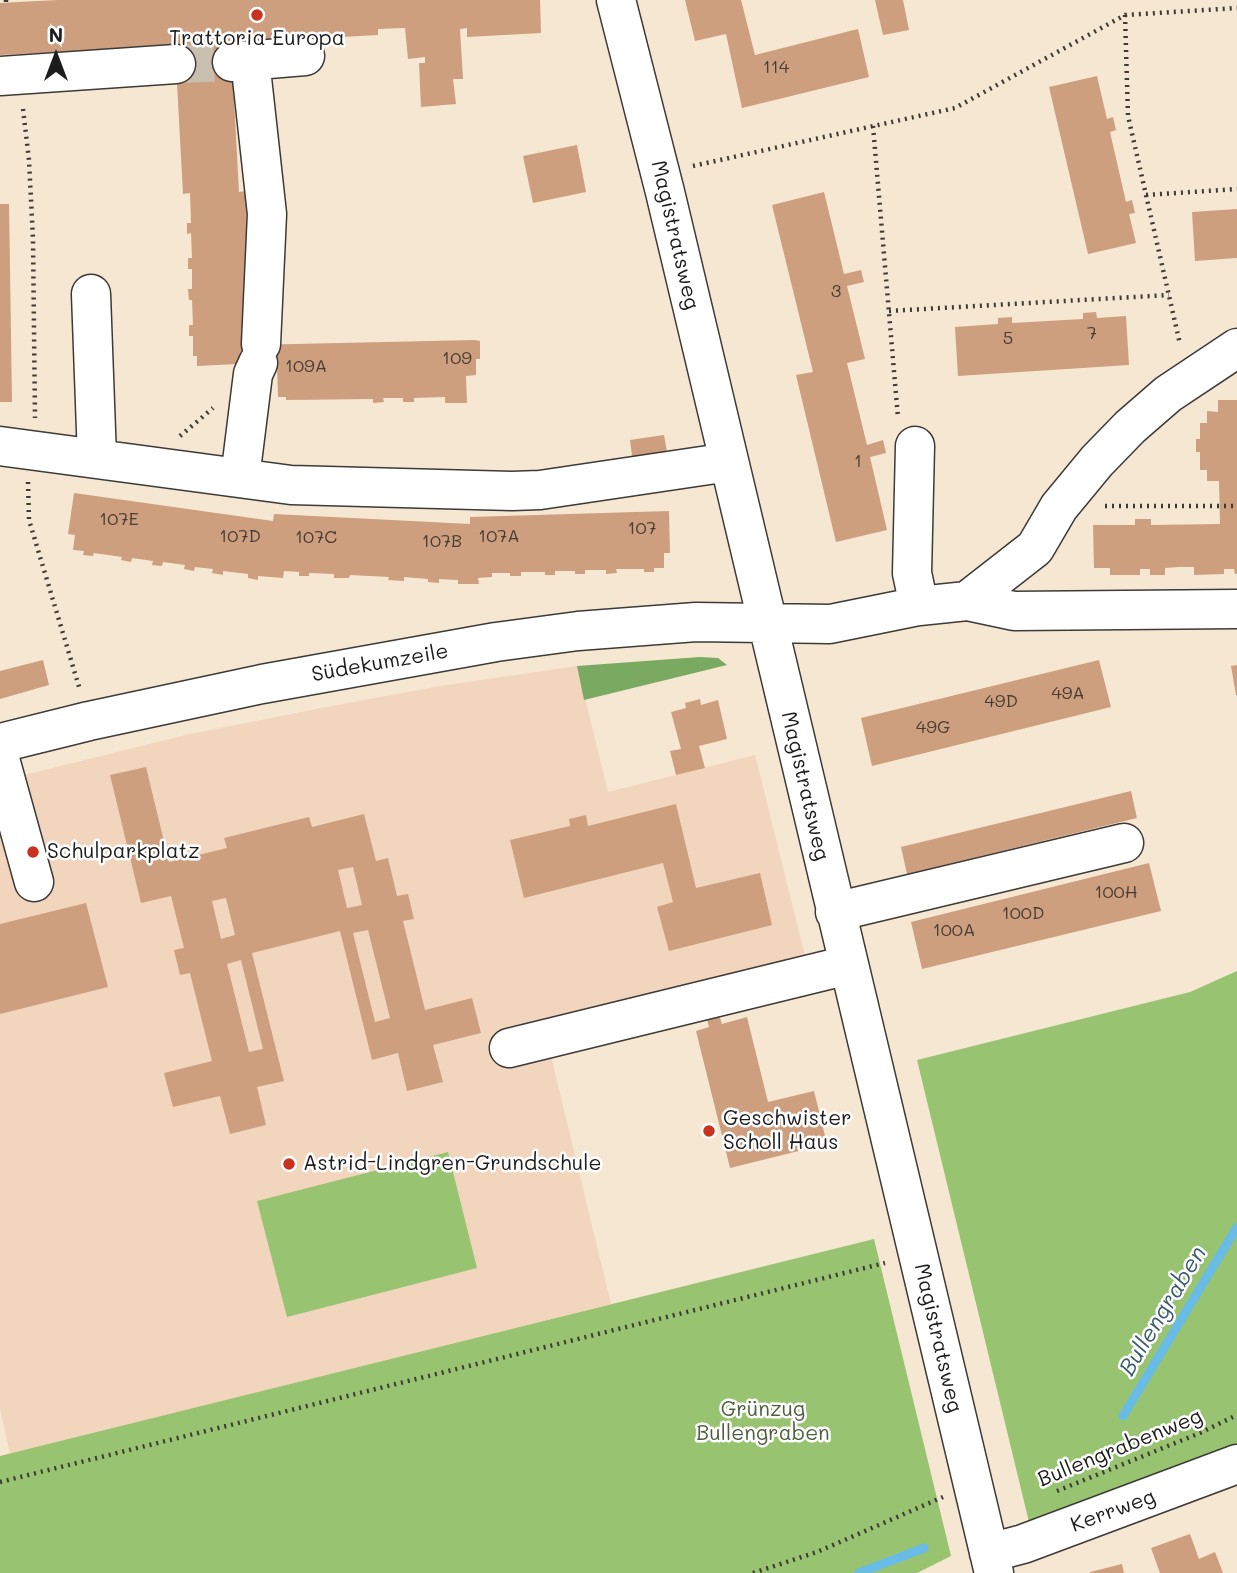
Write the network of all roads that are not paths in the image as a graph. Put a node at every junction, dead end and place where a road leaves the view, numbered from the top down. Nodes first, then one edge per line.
1 (616, 0) edge
2 (304, 56) dead end
3 (176, 64) tunnel mouth
4 (5, 75) edge
5 (91, 294) dead end
6 (1237, 348) edge
7 (915, 446) road end
8 (15, 448) edge
9 (97, 458) junction
10 (729, 462) junction
11 (240, 478) junction
12 (1035, 548) junction
13 (967, 601) junction
14 (919, 606) junction
15 (1060, 609) junction
16 (1237, 609) edge
17 (766, 624) junction
18 (0, 743) edge
19 (0, 759) edge
20 (1124, 843) dead end
21 (34, 882) dead end
22 (835, 912) junction
23 (848, 965) junction
24 (509, 1048) dead end
25 (1237, 1464) edge
26 (991, 1563) edge

1 - 10 street, Magistratsweg
2 - 11 street
3 - 4 street
5 - 9 street
6 - 12 street
7 - 14 street
8 - 9 street
9 - 11 street
10 - 11 street
10 - 17 street, Magistratsweg
12 - 13 street
12 - 15 street
13 - 14 street, Südekumzeile
13 - 15 street
14 - 17 street, Südekumzeile
15 - 16 street
17 - 18 street, Südekumzeile
17 - 22 street, Magistratsweg
19 - 21 street
20 - 22 street
22 - 23 street, Magistratsweg
23 - 24 street
23 - 26 street, Magistratsweg
25 - 26 street, Kerrweg

